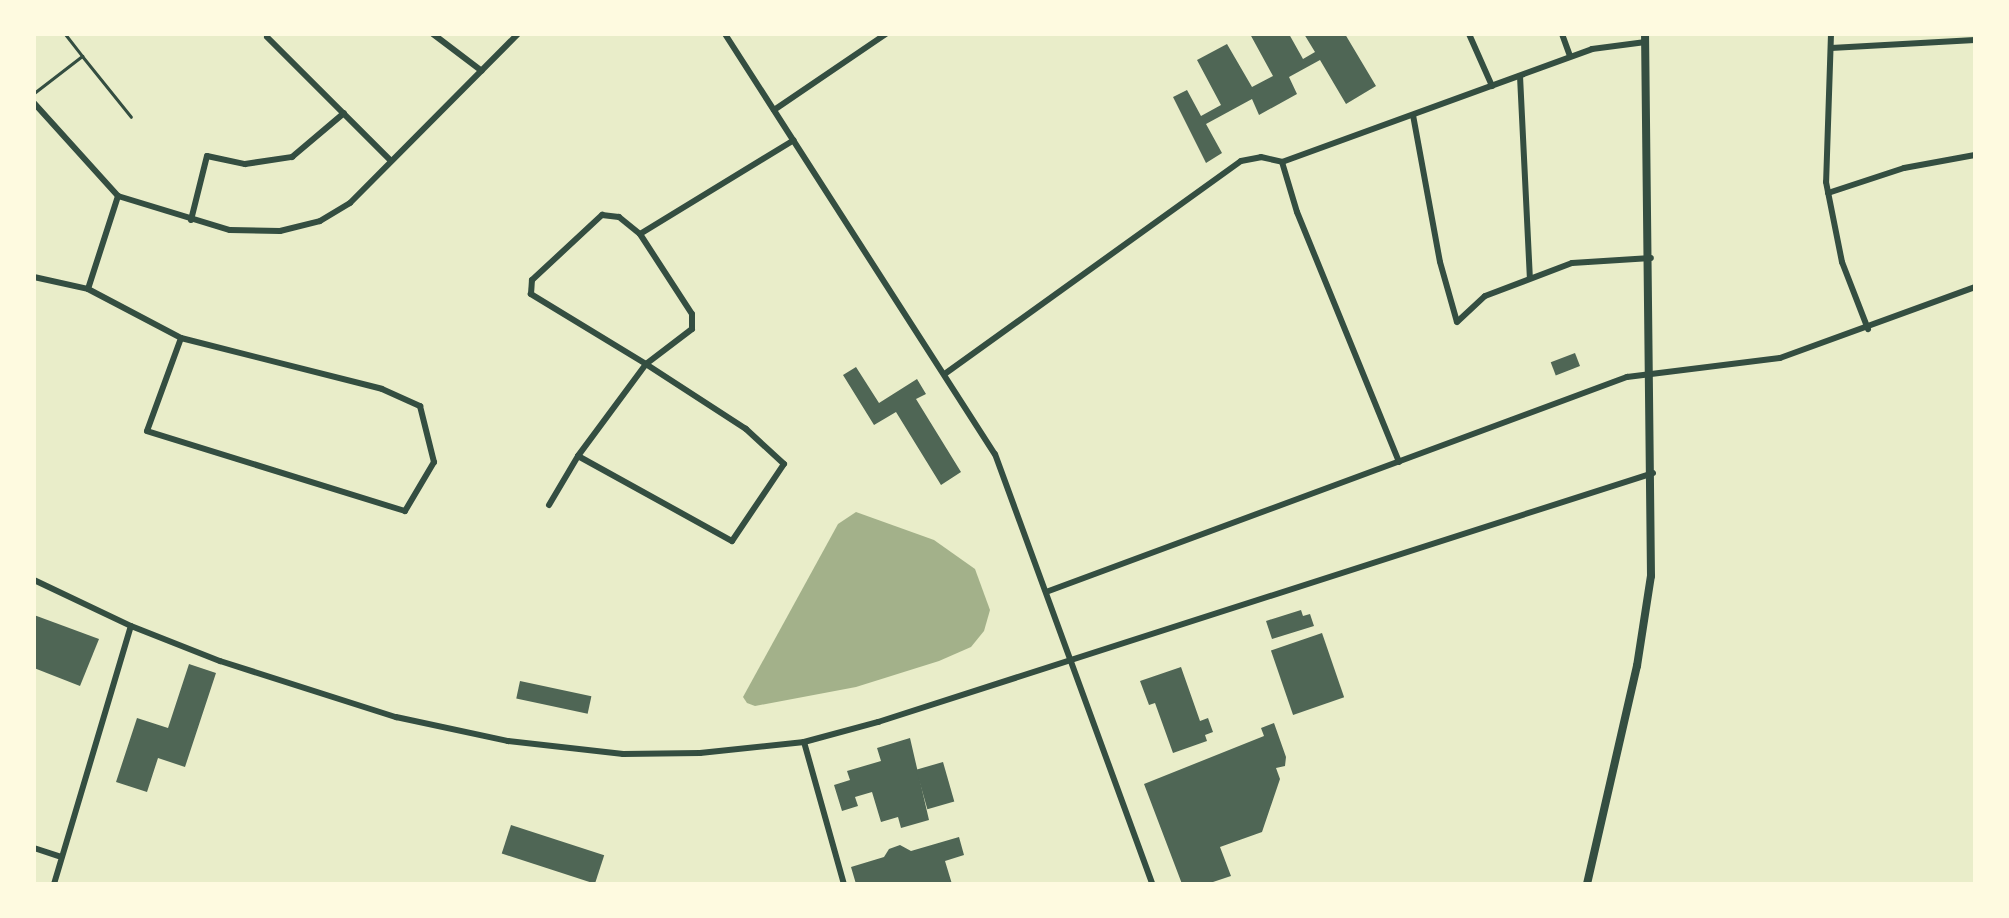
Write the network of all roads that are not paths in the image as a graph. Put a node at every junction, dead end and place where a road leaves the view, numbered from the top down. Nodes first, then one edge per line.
1 (65, 34) edge
2 (433, 34) edge
3 (518, 34) edge
4 (725, 34) edge
5 (886, 34) edge
6 (1469, 34) edge
7 (1562, 34) edge
8 (1831, 34) edge
9 (265, 35) edge
10 (1646, 38) edge
11 (1975, 40) edge
12 (1831, 48) junction
13 (82, 56) junction
14 (1570, 56) junction
15 (482, 71) junction
16 (1520, 76) junction
17 (1492, 86) junction
18 (34, 93) edge
19 (34, 103) edge
20 (774, 110) junction
21 (344, 113) junction
22 (1413, 115) junction
23 (131, 117) dead end
24 (794, 140) junction
25 (1975, 155) edge
26 (391, 161) junction
27 (1282, 162) junction
28 (1828, 193) junction
29 (118, 196) junction
30 (191, 220) junction
31 (640, 234) junction
32 (1651, 258) junction
33 (34, 277) edge
34 (1530, 278) junction
35 (1975, 287) edge
36 (88, 289) junction
37 (1868, 329) junction
38 (181, 338) junction
39 (646, 364) junction
40 (946, 373) junction
41 (1651, 374) junction
42 (578, 456) junction
43 (1399, 462) junction
44 (1653, 473) junction
45 (549, 505) dead end
46 (34, 580) edge
47 (1046, 592) junction
48 (131, 626) junction
49 (1071, 660) junction
50 (804, 742) junction
51 (34, 848) edge
52 (59, 856) junction
53 (54, 884) edge
54 (844, 884) edge
55 (1152, 884) edge
56 (1587, 884) edge

1 - 13 lane
2 - 15 street
3 - 15 street
4 - 20 street
5 - 20 street
6 - 17 street
7 - 14 street
8 - 12 street
9 - 21 street
10 - 14 street
10 - 32 street
11 - 12 street
12 - 28 street
13 - 18 lane
13 - 23 lane
14 - 16 street
15 - 26 street
16 - 17 street
16 - 34 street
17 - 22 street
19 - 29 street
20 - 24 street
21 - 26 street
21 - 30 street
22 - 27 street
22 - 34 street
24 - 31 street
24 - 40 street
25 - 28 street
26 - 30 street
27 - 40 street
27 - 43 street
28 - 37 street
29 - 30 street
29 - 36 street
31 - 39 street
31 - 39 street
32 - 34 street
32 - 41 street
33 - 36 street
35 - 37 street
36 - 38 street
37 - 41 street
38 - 38 street
39 - 42 street
39 - 42 street
40 - 47 street
41 - 43 street
41 - 44 street
42 - 45 street
43 - 47 street
44 - 49 street
44 - 56 street
46 - 48 street
47 - 49 street
48 - 50 street
48 - 52 street
49 - 50 street
49 - 55 street
50 - 54 street
51 - 52 street
52 - 53 street

